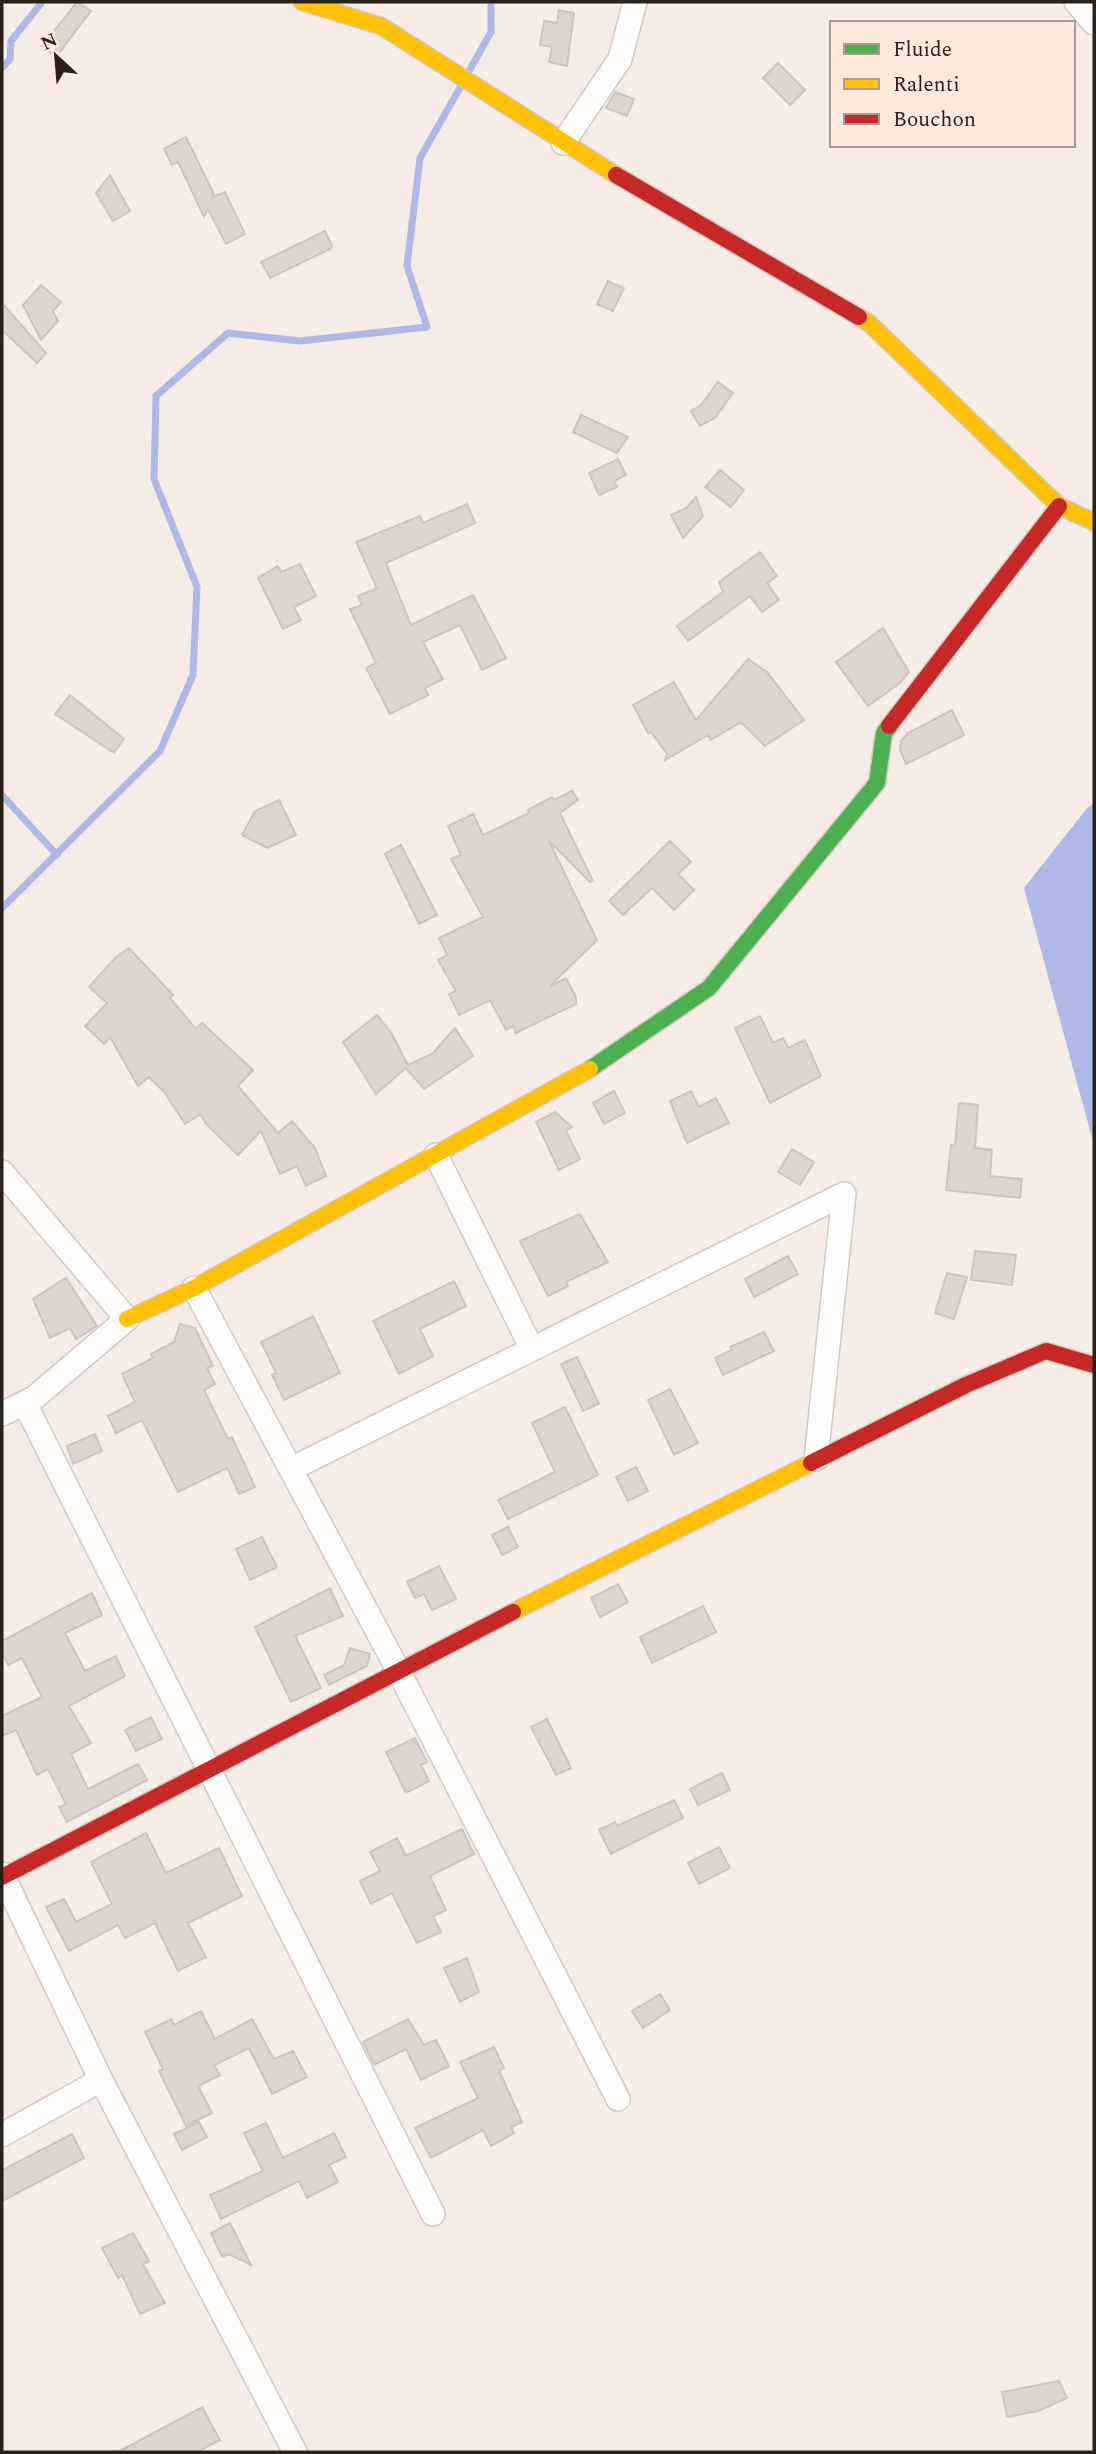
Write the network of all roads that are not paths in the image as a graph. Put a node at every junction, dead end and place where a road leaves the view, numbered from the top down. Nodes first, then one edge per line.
1 (302, 2) edge
2 (362, 2) edge
3 (635, 2) edge
4 (1076, 2) edge
5 (339, 13) junction
6 (1094, 23) edge
7 (564, 143) junction
8 (1059, 506) junction
9 (1094, 522) edge
10 (436, 1155) junction
11 (2, 1172) edge
12 (194, 1288) junction
13 (127, 1318) junction
14 (532, 1349) junction
15 (1094, 1365) edge
16 (25, 1404) junction
17 (2, 1414) edge
18 (816, 1459) junction
19 (291, 1469) junction
20 (398, 1670) junction
21 (207, 1770) junction
22 (2, 1876) edge
23 (101, 2080) junction
24 (618, 2099) dead end
25 (2, 2135) edge
26 (433, 2214) dead end
27 (295, 2452) edge

1 - 5 street
2 - 5 street
3 - 7 street
4 - 6 street
5 - 7 street
7 - 8 street
8 - 9 street
8 - 10 street
10 - 12 street
10 - 14 street
11 - 13 street
12 - 13 street
12 - 19 street
13 - 16 street
14 - 18 street
14 - 19 street
15 - 18 street
16 - 17 street
16 - 21 street
18 - 20 street
19 - 20 street
20 - 21 street
20 - 24 street
21 - 22 street
21 - 26 street
22 - 23 street
23 - 25 street
23 - 27 street

